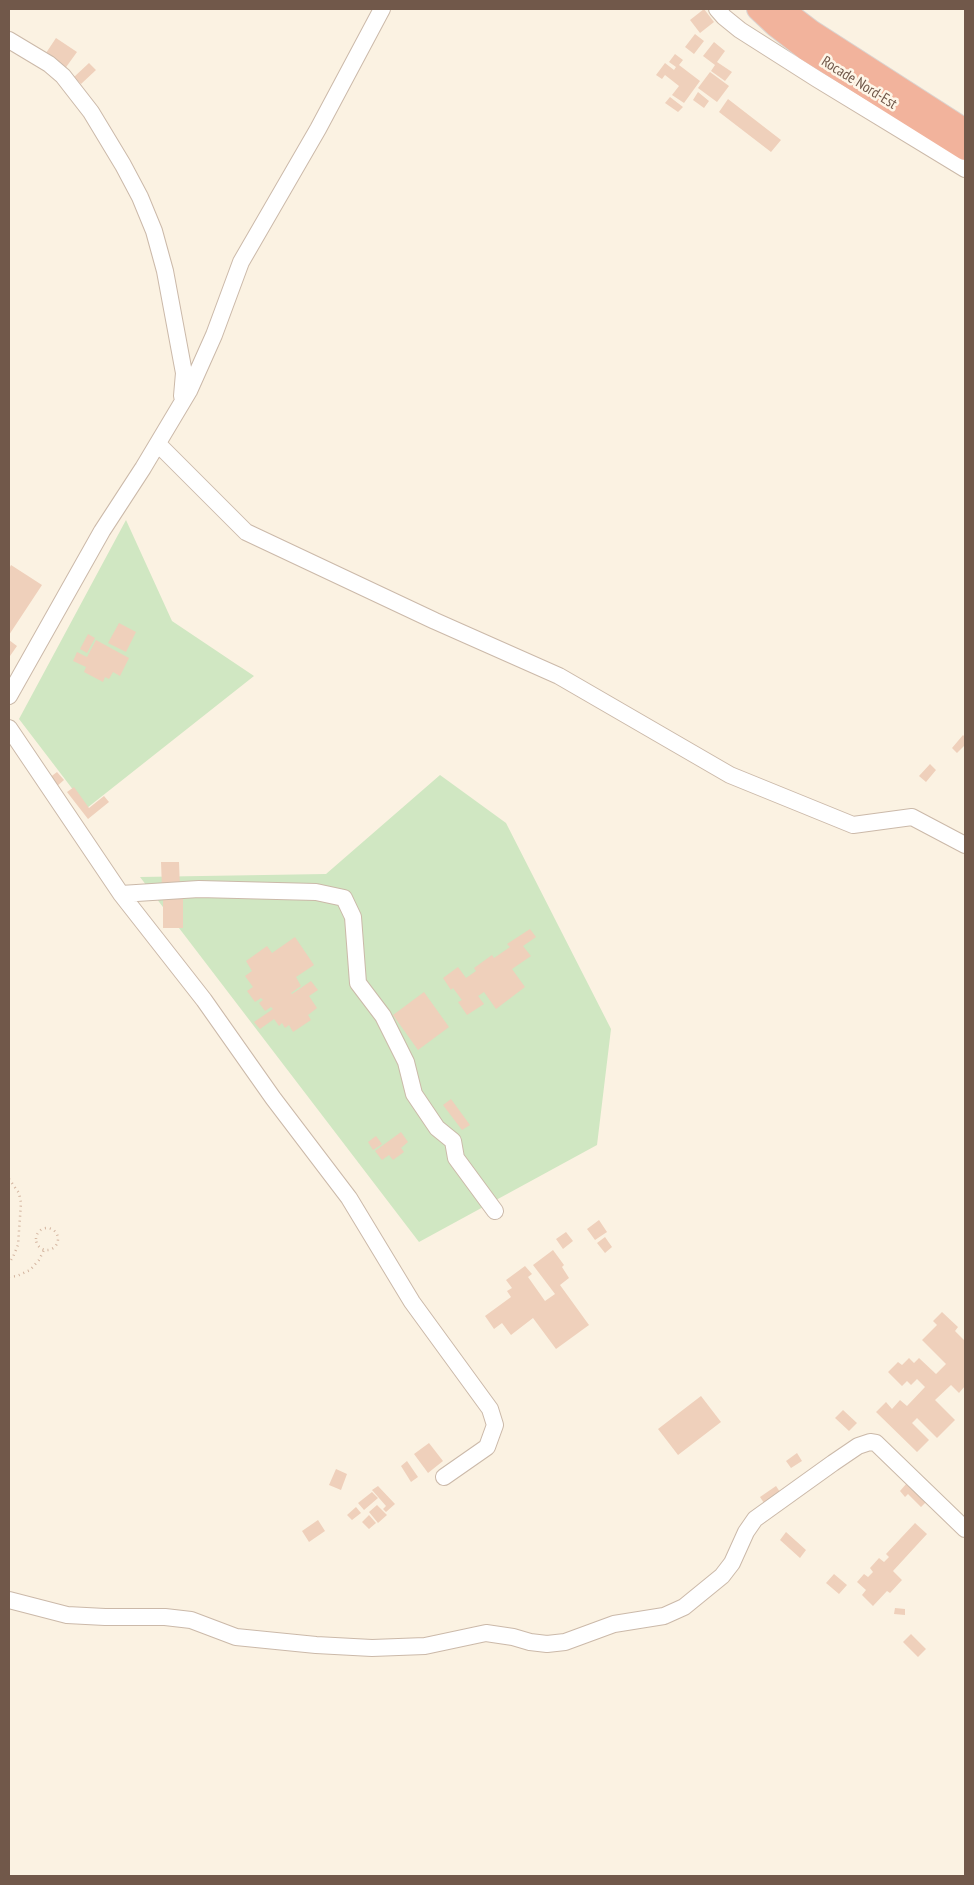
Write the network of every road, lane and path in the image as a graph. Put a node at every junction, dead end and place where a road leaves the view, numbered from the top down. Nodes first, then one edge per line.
1 (382, 9) edge
2 (716, 9) edge
3 (758, 9) edge
4 (782, 9) edge
5 (9, 40) edge
6 (965, 130) edge
7 (965, 149) edge
8 (965, 169) edge
9 (177, 413) junction
10 (158, 444) junction
11 (9, 696) edge
12 (9, 728) edge
13 (965, 845) edge
14 (121, 894) junction
15 (9, 1179) edge
16 (495, 1211) dead end
17 (44, 1250) junction
18 (9, 1263) edge
19 (9, 1277) edge
20 (444, 1477) dead end
21 (965, 1529) edge
22 (9, 1600) edge

1 - 9 street
2 - 8 street
3 - 7 highway, Rocade Nord-Est
4 - 6 highway, Rocade Nord-Est
5 - 9 street
9 - 10 street
10 - 11 street
10 - 13 street
12 - 14 street
14 - 16 street
14 - 20 street
15 - 18 path
17 - 17 path
17 - 19 path
21 - 22 street

